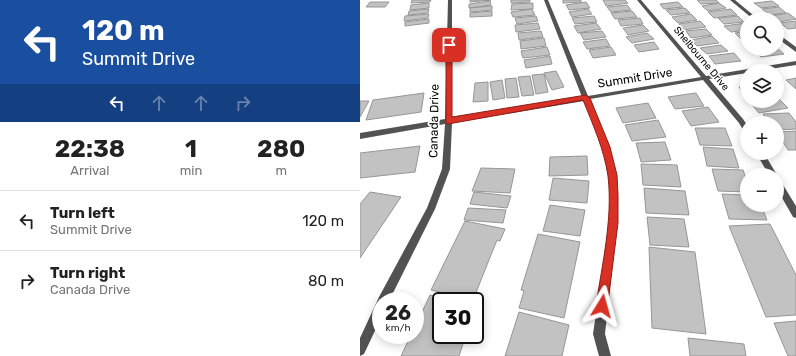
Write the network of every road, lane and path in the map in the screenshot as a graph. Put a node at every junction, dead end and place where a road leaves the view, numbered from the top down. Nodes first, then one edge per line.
1 (450, 0) edge
2 (546, 0) edge
3 (639, 0) edge
4 (732, 0) edge
5 (747, 12) edge
6 (784, 41) edge
7 (796, 50) edge
8 (796, 63) edge
9 (784, 65) edge
10 (740, 72) edge
11 (705, 78) junction
12 (586, 98) junction
13 (740, 120) edge
14 (448, 121) junction
15 (360, 136) edge
16 (784, 194) edge
17 (796, 214) edge
18 (388, 292) edge
19 (372, 325) edge
20 (360, 350) edge
21 (605, 356) edge

1 - 14 street, Canada Drive
2 - 12 street
3 - 11 street, Shelbourne Drive
4 - 5 street
6 - 7 street
8 - 9 street, Summit Drive
10 - 11 street, Summit Drive
11 - 12 street, Summit Drive
11 - 13 street, Shelbourne Drive
12 - 14 street, Summit Drive
12 - 21 street
14 - 15 street, Summit Drive
14 - 18 street, Canada Drive
16 - 17 street
19 - 20 street

